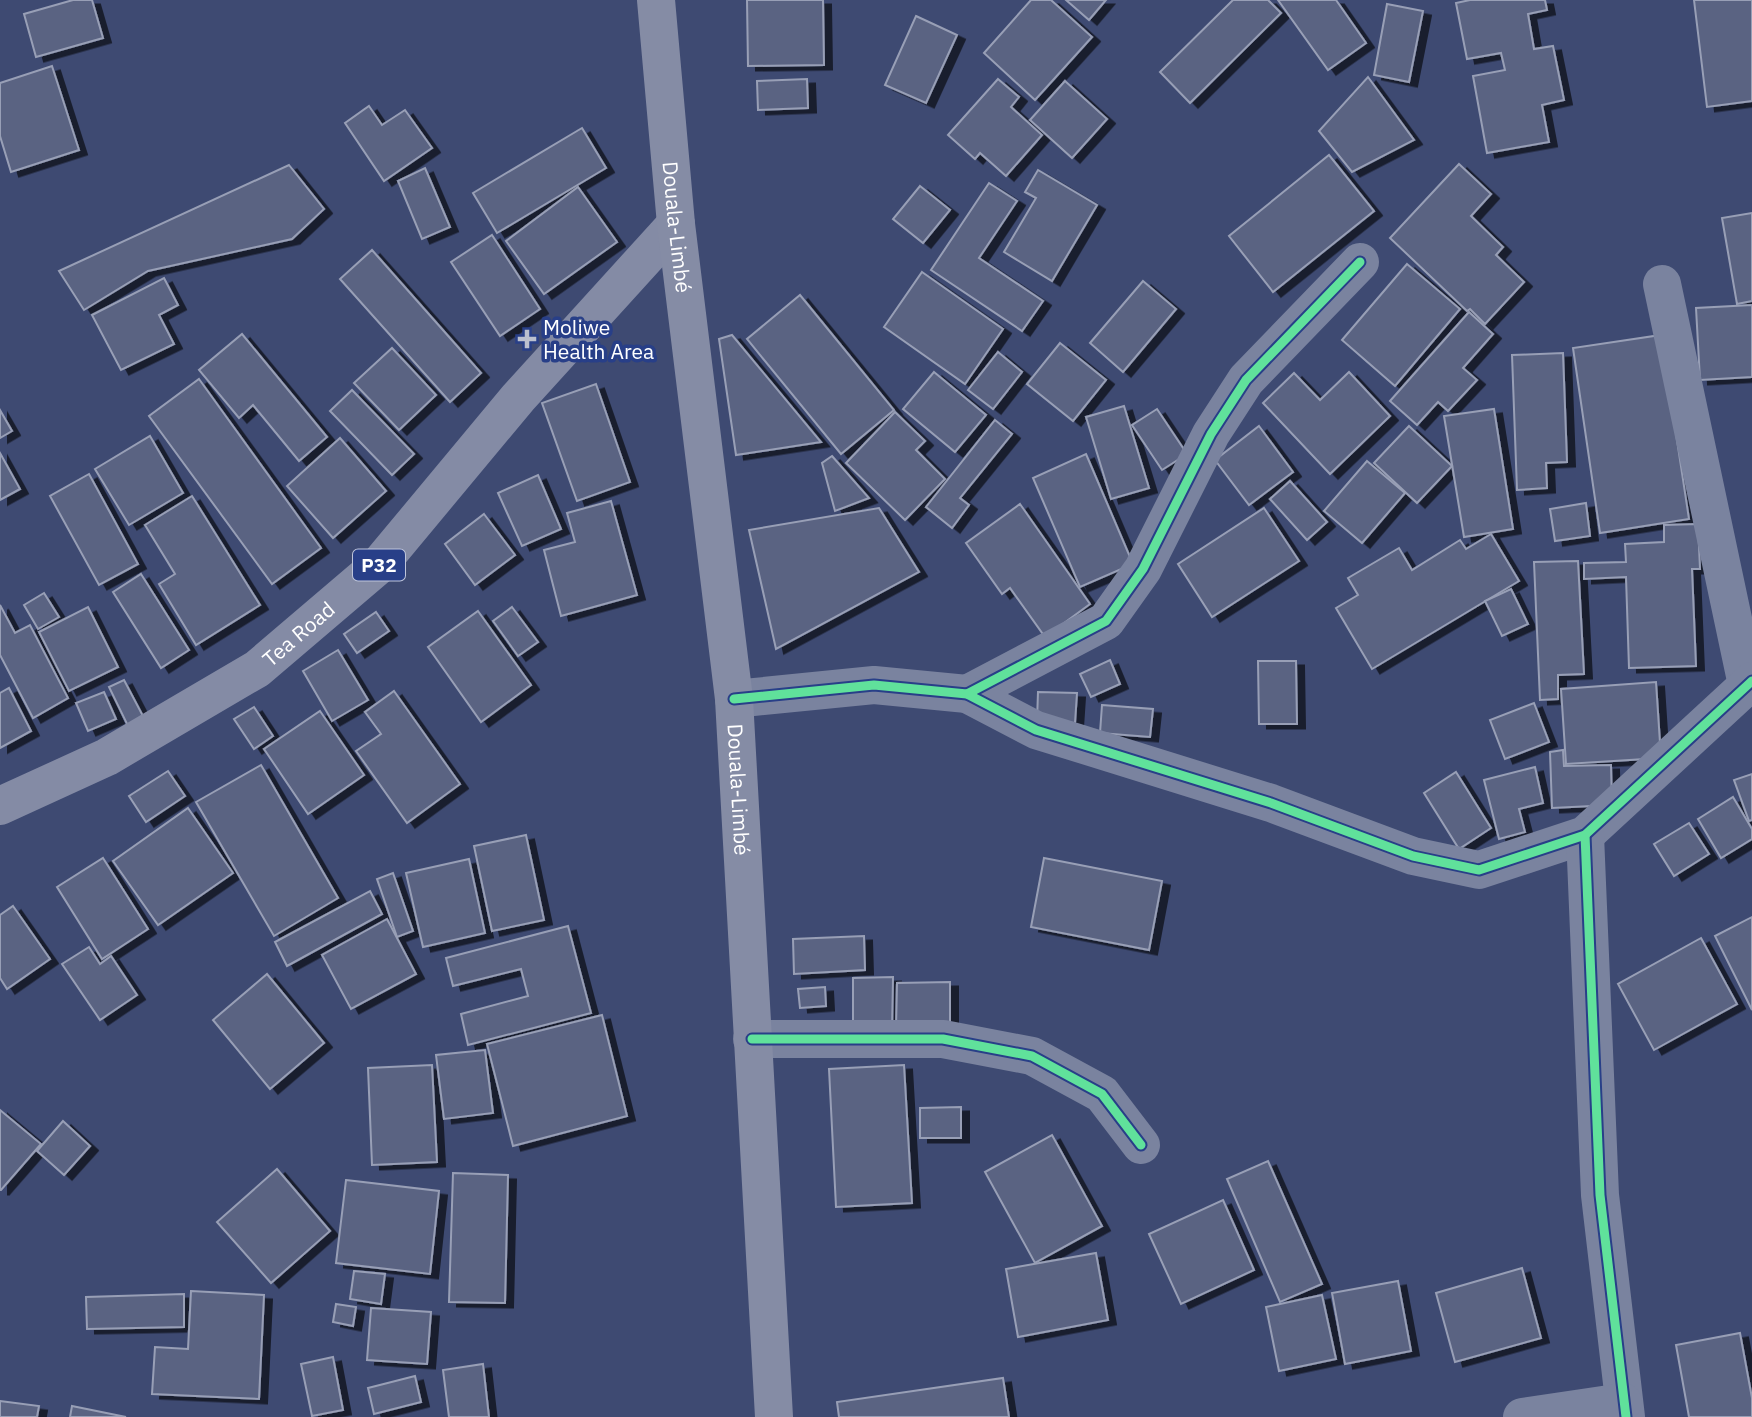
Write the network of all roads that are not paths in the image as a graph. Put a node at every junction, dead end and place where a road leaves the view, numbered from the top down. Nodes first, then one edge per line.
1 (656, 0) edge
2 (676, 224) junction
3 (1360, 262) dead end
4 (1662, 284) dead end
5 (1750, 683) edge
6 (967, 695) junction
7 (734, 699) junction
8 (0, 806) edge
9 (1585, 835) junction
10 (752, 1039) junction
11 (1141, 1144) dead end
12 (1625, 1409) edge
13 (774, 1417) edge
14 (1522, 1417) edge

1 - 2 highway, Douala-Limbé
2 - 7 highway, Douala-Limbé
2 - 8 main road, Tea Road / P32
3 - 6 street
4 - 5 street
5 - 9 street
6 - 7 street
6 - 9 street
7 - 10 highway, Douala-Limbé
9 - 12 street
10 - 11 street
10 - 13 highway, Douala-Limbé
12 - 14 street

